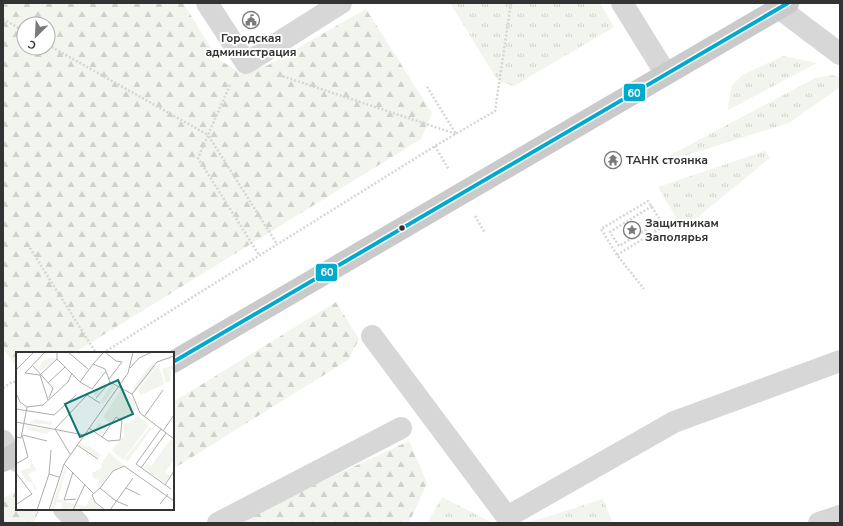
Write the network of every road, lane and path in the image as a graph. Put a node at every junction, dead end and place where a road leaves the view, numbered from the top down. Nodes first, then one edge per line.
1 (207, 3) edge
2 (341, 3) edge
3 (511, 3) edge
4 (622, 3) edge
5 (783, 6) edge
6 (3, 19) edge
7 (16, 26) edge
8 (56, 50) edge
9 (840, 54) edge
10 (246, 63) junction
11 (666, 74) junction
12 (426, 85) dead end
13 (456, 134) junction
14 (208, 135) junction
15 (652, 206) junction
16 (661, 221) junction
17 (277, 244) junction
18 (30, 248) dead end
19 (259, 255) junction
20 (617, 255) junction
21 (644, 289) dead end
22 (372, 336) dead end
23 (95, 352) edge
24 (105, 352) edge
25 (174, 361) edge
26 (840, 361) edge
27 (16, 382) edge
28 (3, 388) edge
29 (401, 428) dead end
30 (65, 510) edge
31 (840, 516) edge
32 (78, 523) edge
33 (218, 523) edge
34 (820, 523) edge

1 - 10 street
2 - 10 street
3 - 13 path
4 - 11 street
5 - 9 street
5 - 11 main road
6 - 7 path
8 - 14 path
10 - 13 path
10 - 14 path
11 - 25 main road
12 - 13 path
13 - 17 path
14 - 17 path
14 - 19 path
15 - 16 path
15 - 16 path
15 - 20 path
16 - 20 path
17 - 19 path
18 - 23 path
19 - 24 path
20 - 21 path
22 - 26 street
27 - 28 path
29 - 33 street
30 - 32 street
31 - 34 street

